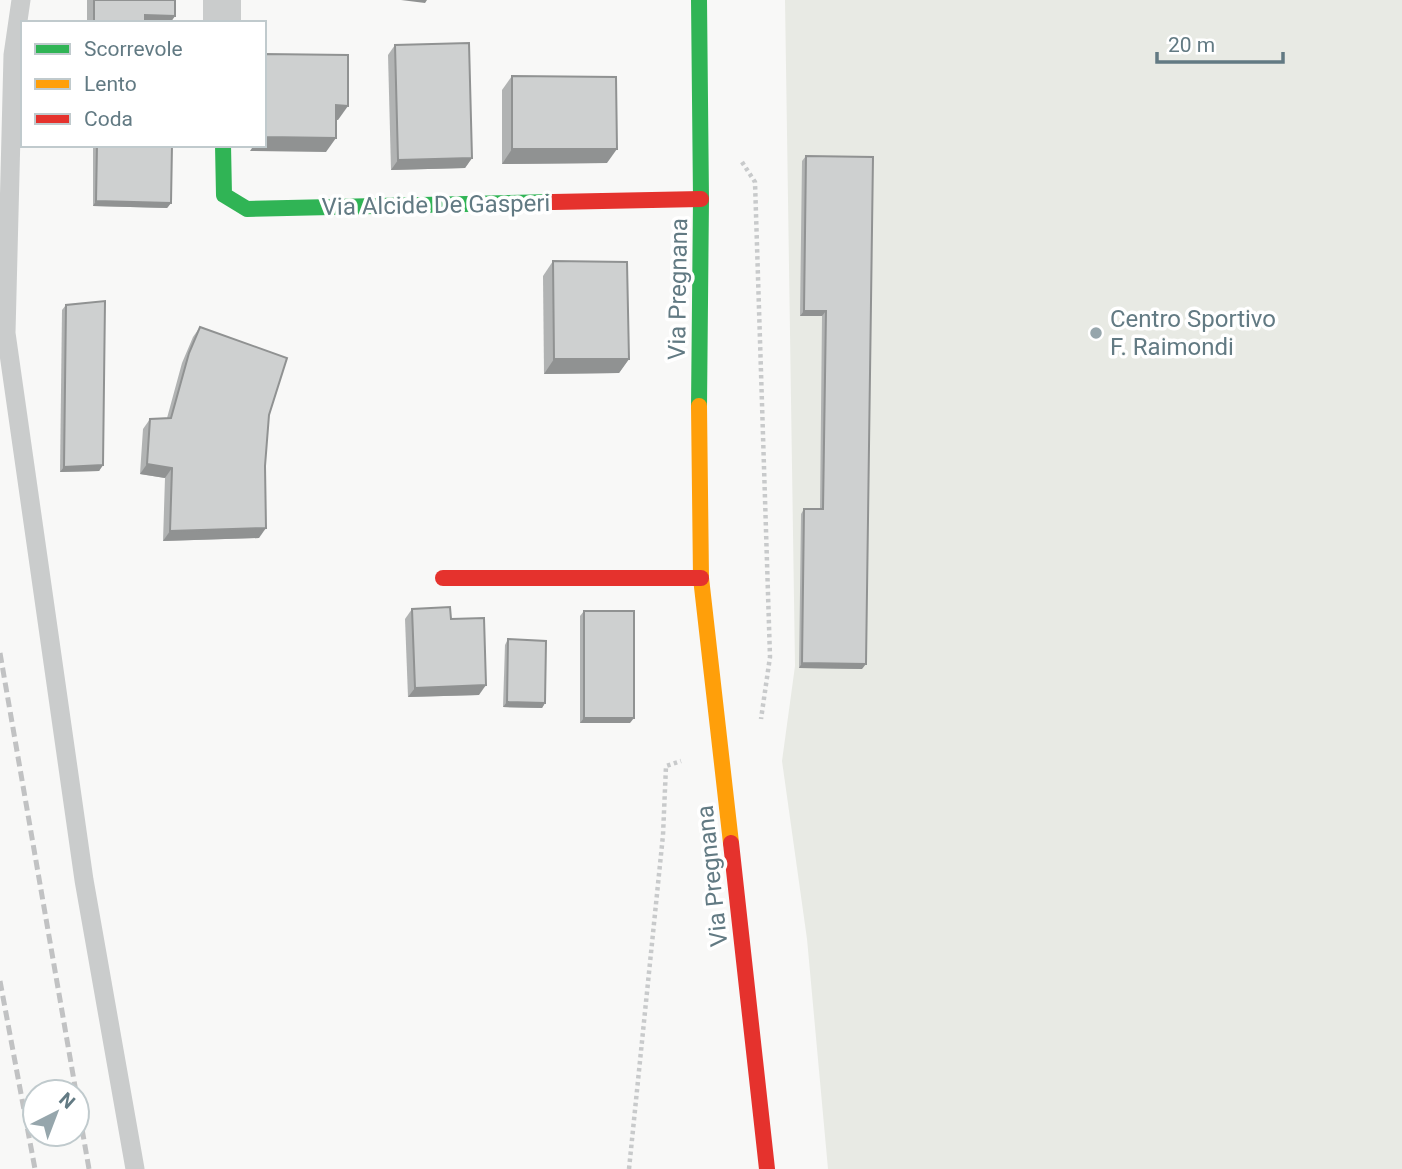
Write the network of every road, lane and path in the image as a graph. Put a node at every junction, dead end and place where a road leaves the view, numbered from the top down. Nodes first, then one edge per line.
1 (21, 0) edge
2 (222, 0) edge
3 (699, 0) edge
4 (222, 21) edge
5 (223, 147) edge
6 (737, 153) dead end
7 (701, 199) junction
8 (443, 578) dead end
9 (701, 578) junction
10 (761, 719) dead end
11 (721, 748) junction
12 (135, 1169) edge
13 (629, 1169) edge
14 (767, 1169) edge

1 - 12 lane
2 - 4 street
3 - 7 street, Via Pregnana
5 - 7 street, Via Alcide De Gasperi
6 - 10 path
7 - 9 street, Via Pregnana
8 - 9 street
9 - 11 street, Via Pregnana
11 - 13 path
11 - 14 street, Via Pregnana

